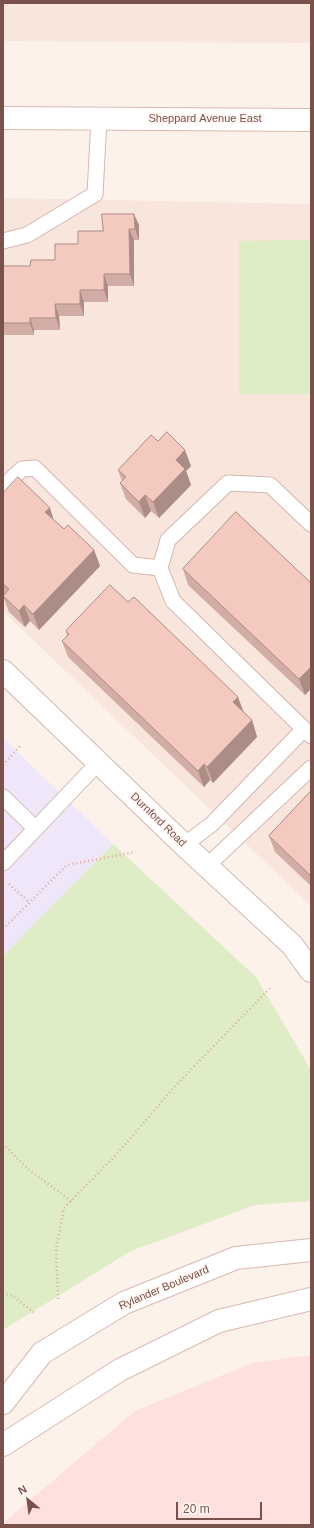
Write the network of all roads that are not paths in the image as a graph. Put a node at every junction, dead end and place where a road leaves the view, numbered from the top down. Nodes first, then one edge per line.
1 (3, 118) edge
2 (99, 118) junction
3 (311, 120) edge
4 (3, 241) edge
5 (3, 487) edge
6 (311, 524) edge
7 (160, 568) junction
8 (3, 671) edge
9 (308, 733) edge
10 (99, 762) junction
11 (311, 768) edge
12 (3, 797) edge
13 (35, 828) junction
14 (184, 845) junction
15 (3, 863) edge
16 (207, 866) junction
17 (311, 971) edge
18 (311, 1250) edge
19 (311, 1299) edge
20 (3, 1403) edge
21 (3, 1445) edge

1 - 2 street, Sheppard Avenue East
2 - 3 street, Sheppard Avenue East
2 - 4 lane
5 - 7 lane
6 - 7 lane
7 - 9 lane
8 - 10 street, Durnford Road
9 - 14 lane
10 - 13 lane
10 - 14 street, Durnford Road
11 - 16 lane
12 - 13 lane
13 - 15 lane
14 - 16 street, Durnford Road
16 - 17 street, Durnford Road
18 - 20 street, Rylander Boulevard
19 - 21 street

